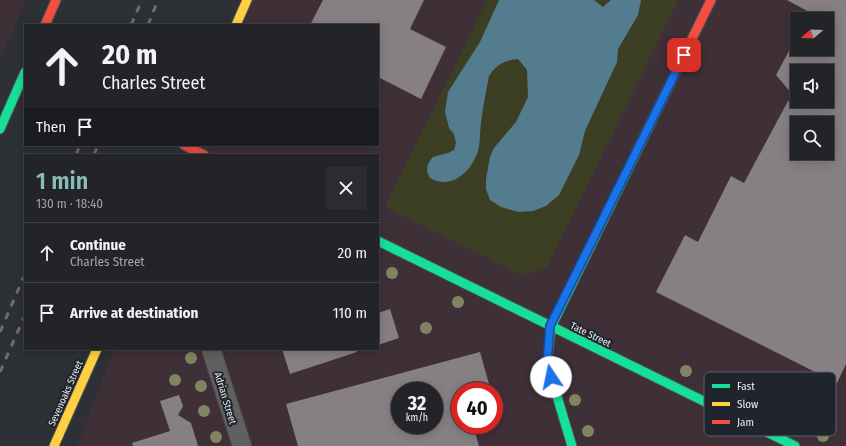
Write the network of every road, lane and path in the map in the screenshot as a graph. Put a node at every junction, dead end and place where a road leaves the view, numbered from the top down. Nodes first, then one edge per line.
1 (56, 0) edge
2 (247, 0) edge
3 (711, 0) edge
4 (45, 24) edge
5 (236, 24) edge
6 (24, 74) edge
7 (0, 129) edge
8 (186, 146) edge
9 (202, 154) edge
10 (379, 241) edge
11 (550, 326) junction
12 (97, 350) edge
13 (211, 350) edge
14 (704, 401) edge
15 (775, 436) edge
16 (54, 446) edge
17 (242, 446) edge
18 (572, 446) edge
19 (795, 446) edge

1 - 4 street
2 - 5 street
3 - 11 street
6 - 7 street
8 - 9 street
10 - 11 street, Tate Street
11 - 14 street, Tate Street
11 - 18 street
12 - 16 street, Sevenoaks Street
13 - 17 street, Adrian Street
15 - 19 street, Tate Street

